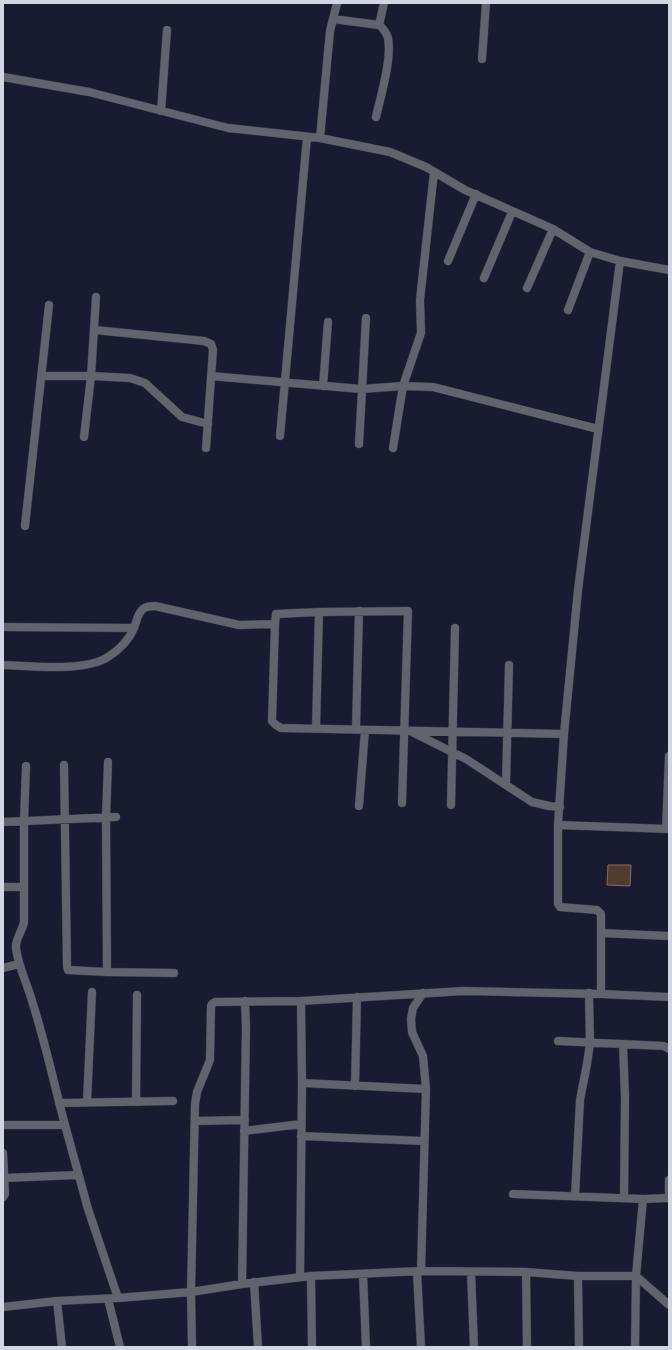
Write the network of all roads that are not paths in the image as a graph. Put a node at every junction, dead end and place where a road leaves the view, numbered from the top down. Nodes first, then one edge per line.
1 (337, 3) edge
2 (384, 3) edge
3 (486, 3) edge
4 (333, 19) junction
5 (380, 25) junction
6 (167, 30) dead end
7 (482, 59) dead end
8 (3, 77) edge
9 (161, 111) junction
10 (376, 117) dead end
11 (307, 137) junction
12 (320, 138) junction
13 (434, 172) junction
14 (476, 194) junction
15 (512, 212) junction
16 (553, 229) junction
17 (590, 252) junction
18 (448, 261) dead end
19 (620, 261) junction
20 (669, 270) edge
21 (484, 278) dead end
22 (527, 288) dead end
23 (96, 297) dead end
24 (49, 305) dead end
25 (568, 310) dead end
26 (366, 318) dead end
27 (328, 322) dead end
28 (95, 330) junction
29 (42, 376) junction
30 (91, 376) junction
31 (211, 376) junction
32 (284, 383) junction
33 (323, 386) junction
34 (403, 386) junction
35 (361, 389) junction
36 (208, 424) junction
37 (598, 429) junction
38 (280, 436) dead end
39 (84, 437) dead end
40 (359, 444) dead end
41 (206, 448) dead end
42 (393, 448) dead end
43 (25, 526) dead end
44 (359, 611) junction
45 (319, 612) junction
46 (275, 624) junction
47 (3, 627) edge
48 (134, 628) junction
49 (455, 628) dead end
50 (3, 665) edge
51 (509, 665) dead end
52 (316, 728) junction
53 (361, 729) junction
54 (406, 730) junction
55 (453, 731) junction
56 (507, 732) junction
57 (564, 734) junction
58 (452, 752) junction
59 (669, 756) edge
60 (108, 762) dead end
61 (64, 765) dead end
62 (26, 766) dead end
63 (506, 784) junction
64 (402, 803) dead end
65 (451, 805) dead end
66 (360, 806) dead end
67 (560, 807) junction
68 (116, 817) dead end
69 (106, 818) junction
70 (64, 820) junction
71 (24, 821) junction
72 (3, 822) edge
73 (558, 825) junction
74 (667, 829) edge
75 (3, 887) edge
76 (24, 887) junction
77 (601, 933) junction
78 (669, 936) edge
79 (19, 964) junction
80 (3, 968) edge
81 (107, 972) junction
82 (174, 973) dead end
83 (92, 992) dead end
84 (423, 993) junction
85 (589, 993) junction
86 (601, 994) junction
87 (137, 995) dead end
88 (357, 997) junction
89 (669, 997) edge
90 (245, 1001) junction
91 (301, 1001) junction
92 (558, 1041) dead end
93 (590, 1043) junction
94 (623, 1044) junction
95 (669, 1049) edge
96 (302, 1083) junction
97 (355, 1086) junction
98 (426, 1089) junction
99 (173, 1101) dead end
100 (86, 1102) junction
101 (136, 1102) junction
102 (59, 1103) junction
103 (244, 1120) junction
104 (195, 1121) junction
105 (301, 1124) junction
106 (3, 1125) edge
107 (65, 1125) junction
108 (244, 1131) junction
109 (301, 1136) junction
110 (424, 1141) junction
111 (3, 1153) edge
112 (78, 1174) junction
113 (4, 1178) junction
114 (669, 1180) edge
115 (514, 1194) dead end
116 (575, 1196) junction
117 (3, 1198) edge
118 (624, 1198) junction
119 (669, 1198) edge
120 (644, 1199) junction
121 (419, 1271) junction
122 (471, 1272) junction
123 (526, 1272) junction
124 (363, 1274) junction
125 (311, 1276) junction
126 (578, 1276) junction
127 (636, 1276) junction
128 (300, 1277) junction
129 (254, 1282) junction
130 (242, 1284) junction
131 (191, 1292) junction
132 (108, 1298) junction
133 (118, 1298) junction
134 (57, 1301) junction
135 (669, 1305) edge
136 (3, 1307) edge
137 (62, 1347) edge
138 (120, 1347) edge
139 (192, 1347) edge
140 (258, 1347) edge
141 (312, 1347) edge
142 (366, 1347) edge
143 (421, 1347) edge
144 (474, 1347) edge
145 (527, 1347) edge
146 (579, 1347) edge
147 (636, 1347) edge

1 - 4 street
2 - 5 street
3 - 7 street
4 - 5 street
4 - 12 street
5 - 10 street
6 - 9 street
8 - 9 street
9 - 11 street
11 - 12 street
11 - 32 street
12 - 13 street
13 - 14 street
13 - 34 street
14 - 15 street
14 - 18 street
15 - 16 street
15 - 21 street
16 - 17 street
16 - 22 street
17 - 19 street
17 - 25 street
19 - 20 street
19 - 37 street
23 - 28 street
24 - 29 street
26 - 35 street
27 - 33 street
28 - 30 street
28 - 31 street
29 - 30 street
29 - 43 street
30 - 36 street
30 - 39 street
31 - 32 street
31 - 36 street
32 - 33 street
32 - 38 street
33 - 35 street
34 - 35 street
34 - 37 street
34 - 42 street
35 - 40 street
36 - 41 street
37 - 57 street
44 - 45 street
44 - 53 street
44 - 54 street
45 - 46 street
45 - 52 street
46 - 48 street
46 - 52 street
47 - 48 street
48 - 50 street
49 - 55 street
51 - 56 street
52 - 53 street
53 - 54 street
53 - 66 street
54 - 55 street
54 - 58 street
54 - 64 street
55 - 56 street
55 - 58 street
56 - 57 street
56 - 63 street
57 - 67 street
58 - 63 street
58 - 65 street
59 - 74 street
60 - 69 street
61 - 70 street
62 - 71 street
63 - 67 street
67 - 73 street
68 - 69 street
69 - 70 street
69 - 81 street
70 - 71 street
70 - 81 street
71 - 72 street
71 - 76 street
73 - 74 street
73 - 77 street
75 - 76 street
76 - 79 street
77 - 78 street
77 - 86 street
79 - 80 street
79 - 102 street
81 - 82 street
83 - 100 street
84 - 85 street
84 - 88 street
84 - 98 street
85 - 86 street
85 - 93 street
86 - 89 street
87 - 101 street
88 - 91 street
88 - 97 street
90 - 91 street
90 - 103 street
90 - 104 street
91 - 96 street
92 - 93 street
93 - 94 street
93 - 116 street
94 - 95 street
94 - 118 street
96 - 97 street
96 - 105 street
97 - 98 street
98 - 110 street
99 - 101 street
100 - 101 street
100 - 102 street
102 - 107 street
103 - 104 street
103 - 108 street
104 - 131 street
105 - 108 street
105 - 109 street
106 - 107 street
107 - 112 street
108 - 130 street
109 - 110 street
109 - 128 street
110 - 121 street
111 - 113 street
112 - 113 street
112 - 133 street
113 - 117 street
114 - 119 street
115 - 116 street
116 - 118 street
118 - 120 street
119 - 120 street
120 - 127 street
121 - 122 street
121 - 124 street
121 - 143 street
122 - 123 street
122 - 144 street
123 - 126 street
123 - 145 street
124 - 125 street
124 - 142 street
125 - 128 street
125 - 141 street
126 - 127 street
126 - 146 street
127 - 135 street
127 - 147 street
128 - 129 street
129 - 130 street
129 - 140 street
130 - 131 street
131 - 133 street
131 - 139 street
132 - 133 street
132 - 134 street
132 - 138 street
134 - 136 street
134 - 137 street

